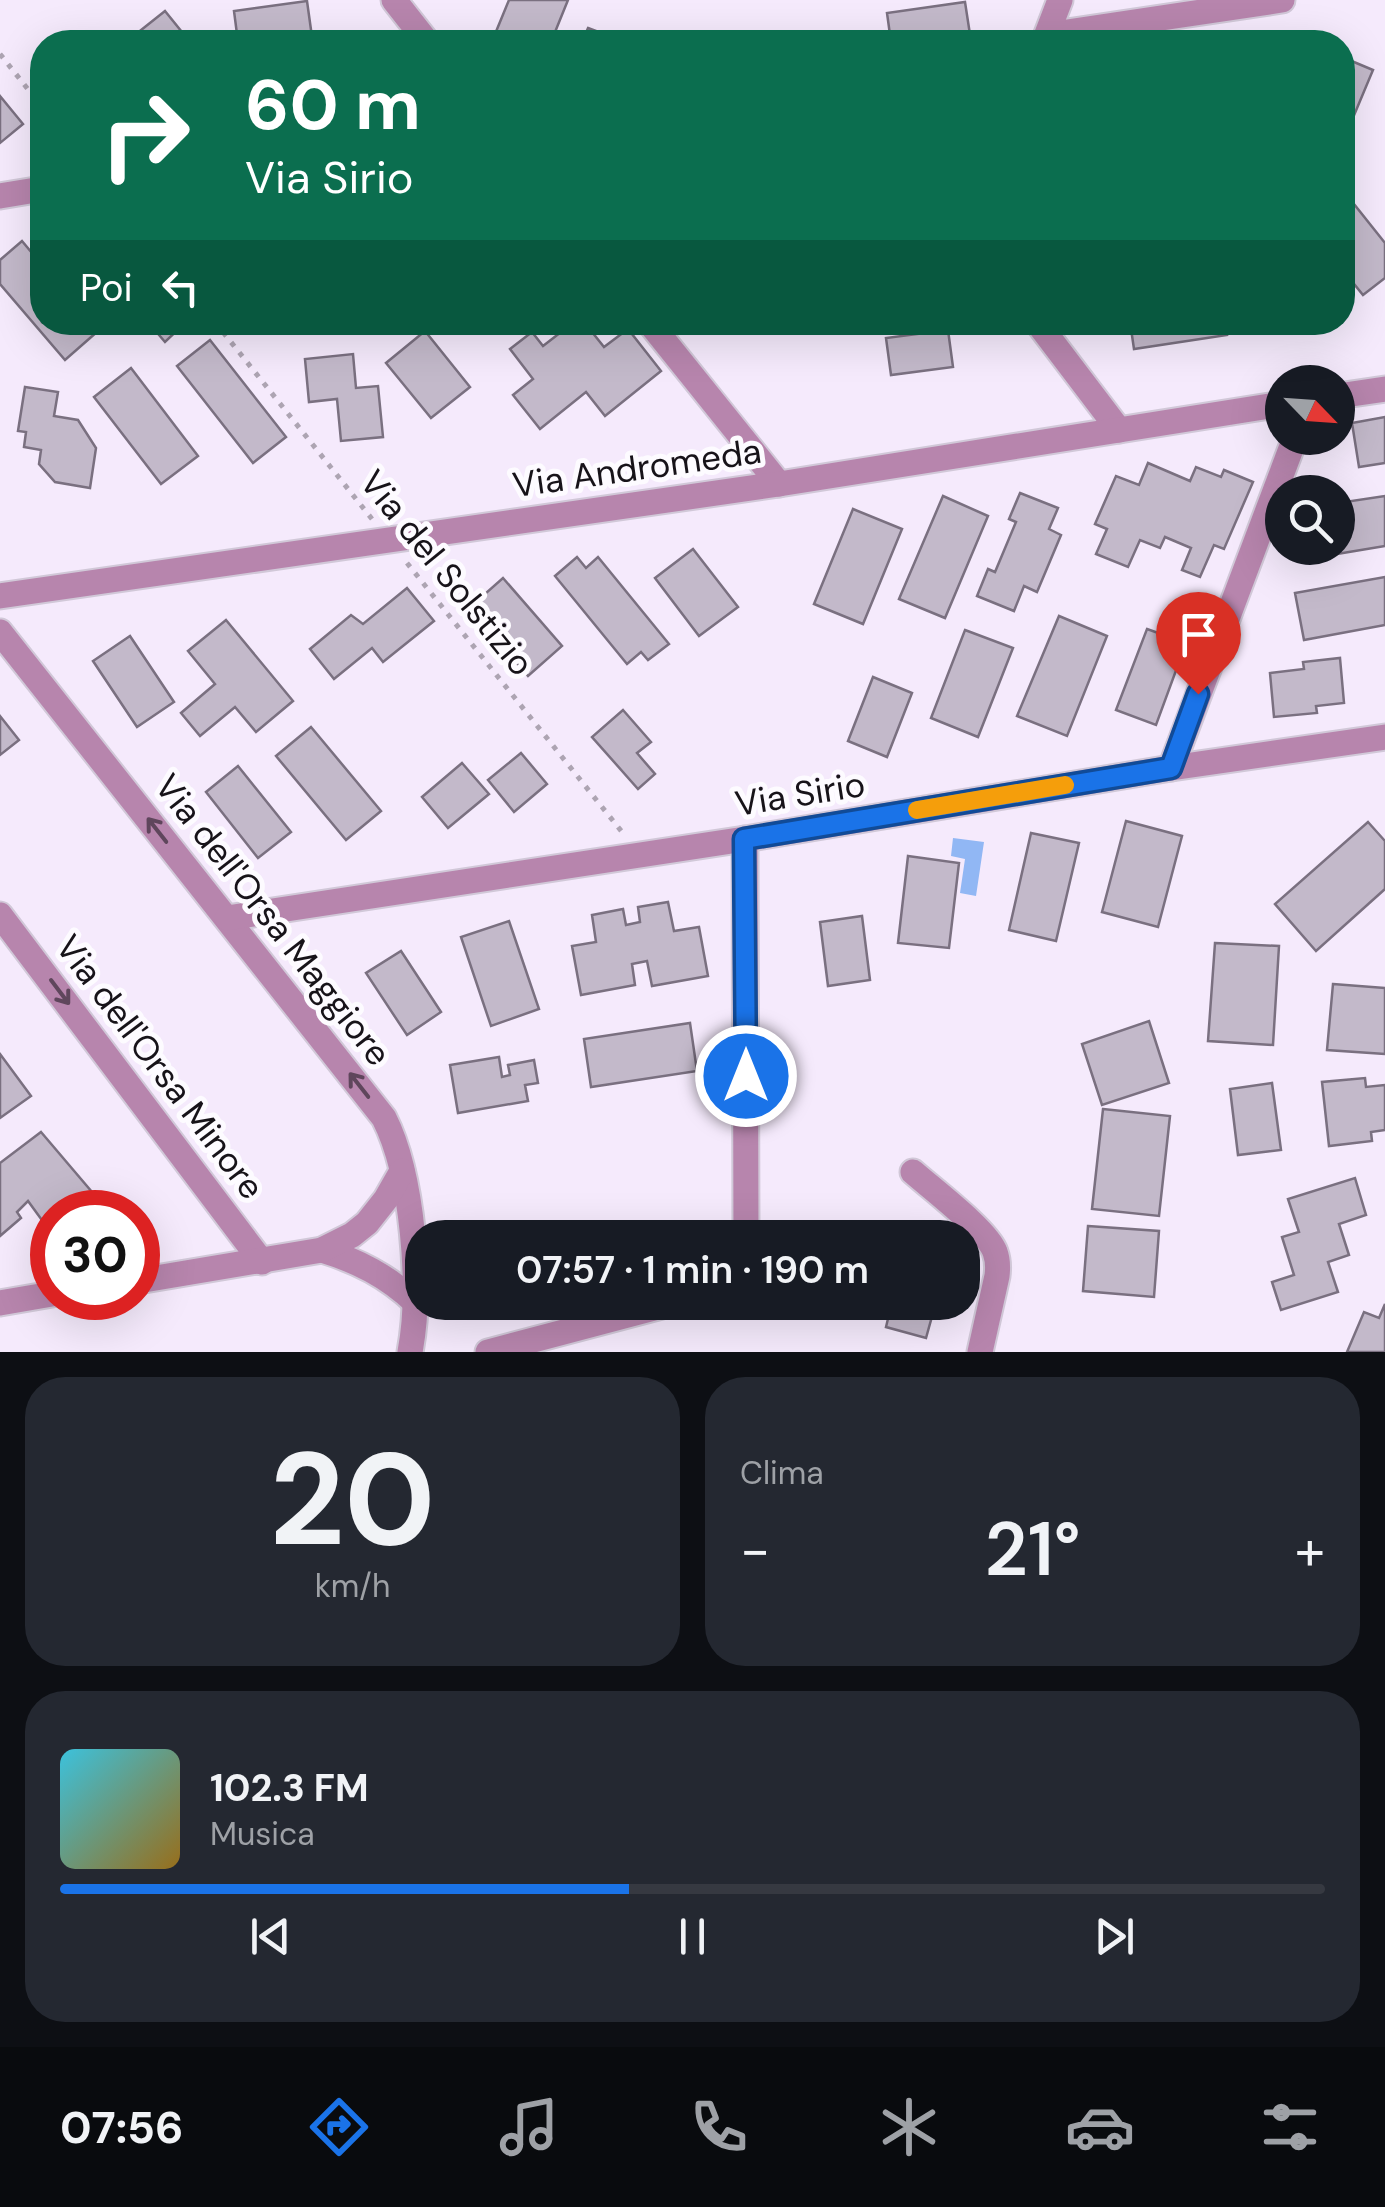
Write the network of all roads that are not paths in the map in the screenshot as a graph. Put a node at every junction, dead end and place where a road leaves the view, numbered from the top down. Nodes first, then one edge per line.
1 (394, 0) edge
2 (1060, 0) edge
3 (1282, 0) edge
4 (418, 30) edge
5 (1048, 30) edge
6 (1095, 30) edge
7 (30, 191) edge
8 (0, 196) edge
9 (659, 335) edge
10 (1047, 335) edge
11 (1385, 389) edge
12 (1355, 393) edge
13 (1265, 407) edge
14 (1119, 430) junction
15 (1289, 455) edge
16 (778, 484) junction
17 (0, 596) edge
18 (0, 632) edge
19 (1385, 737) edge
20 (1171, 768) junction
21 (744, 839) junction
22 (0, 915) edge
23 (227, 918) junction
24 (13, 948) edge
25 (402, 1171) junction
26 (913, 1172) dead end
27 (408, 1220) edge
28 (746, 1220) edge
29 (322, 1250) junction
30 (262, 1262) junction
31 (160, 1278) edge
32 (405, 1293) edge
33 (30, 1298) edge
34 (0, 1303) edge
35 (413, 1320) edge
36 (610, 1320) edge
37 (410, 1352) edge
38 (488, 1352) edge
39 (980, 1352) edge

1 - 4 street
2 - 5 street
3 - 6 street
7 - 8 street
9 - 16 street
10 - 14 street
11 - 12 street
13 - 14 street, Via Andromeda
14 - 16 street, Via Andromeda
15 - 20 street
16 - 17 street, Via Andromeda
23 -> 18 street, Via dell'Orsa Maggiore
19 - 20 street, Via Sirio
20 - 21 street, Via Sirio
21 - 23 street, Via Sirio
21 - 28 street
22 - 24 street, Via dell'Orsa Minore
25 -> 23 street, Via dell'Orsa Maggiore
24 -> 30 street, Via dell'Orsa Minore
25 - 27 street, Via dell'Orsa Maggiore
25 - 29 street
26 - 39 street
29 - 30 street
29 - 32 street
30 - 31 street
33 - 34 street
35 - 37 street, Via dell'Orsa Maggiore
36 - 38 street

